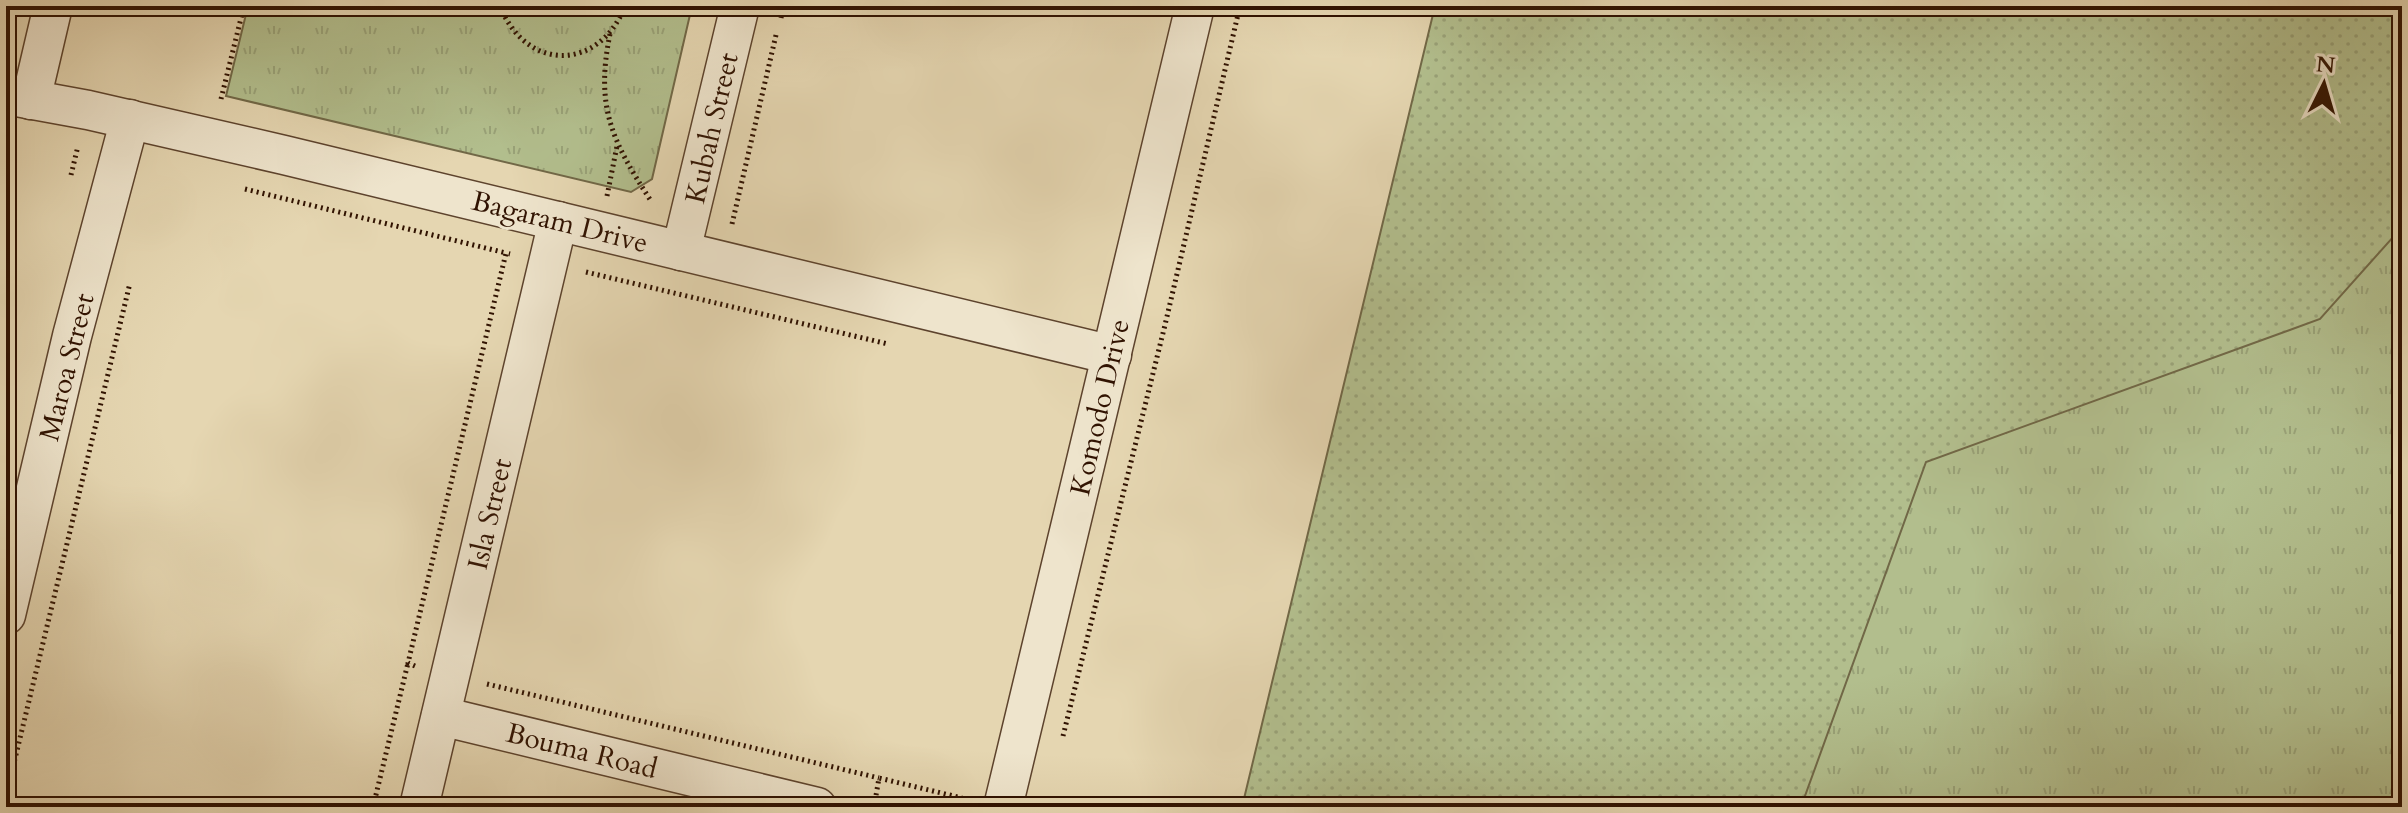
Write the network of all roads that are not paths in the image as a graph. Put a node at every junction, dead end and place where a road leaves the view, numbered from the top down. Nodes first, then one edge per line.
1 (53, 6) edge
2 (740, 6) edge
3 (1195, 6) edge
4 (18, 97) edge
5 (130, 119) junction
6 (558, 221) junction
7 (681, 251) junction
8 (1112, 355) junction
9 (6, 615) edge
10 (441, 716) junction
11 (419, 807) edge
12 (817, 807) edge
13 (1003, 807) edge

1 - 4 street
2 - 7 street, Kubah Street
3 - 8 street, Komodo Drive
4 - 5 street, Bagaram Drive
5 - 6 street, Bagaram Drive
5 - 9 street, Maroa Street
6 - 7 street, Bagaram Drive
6 - 10 street, Isla Street
7 - 8 street, Bagaram Drive
8 - 13 street, Komodo Drive
10 - 11 street, Isla Street
10 - 12 street, Bouma Road

